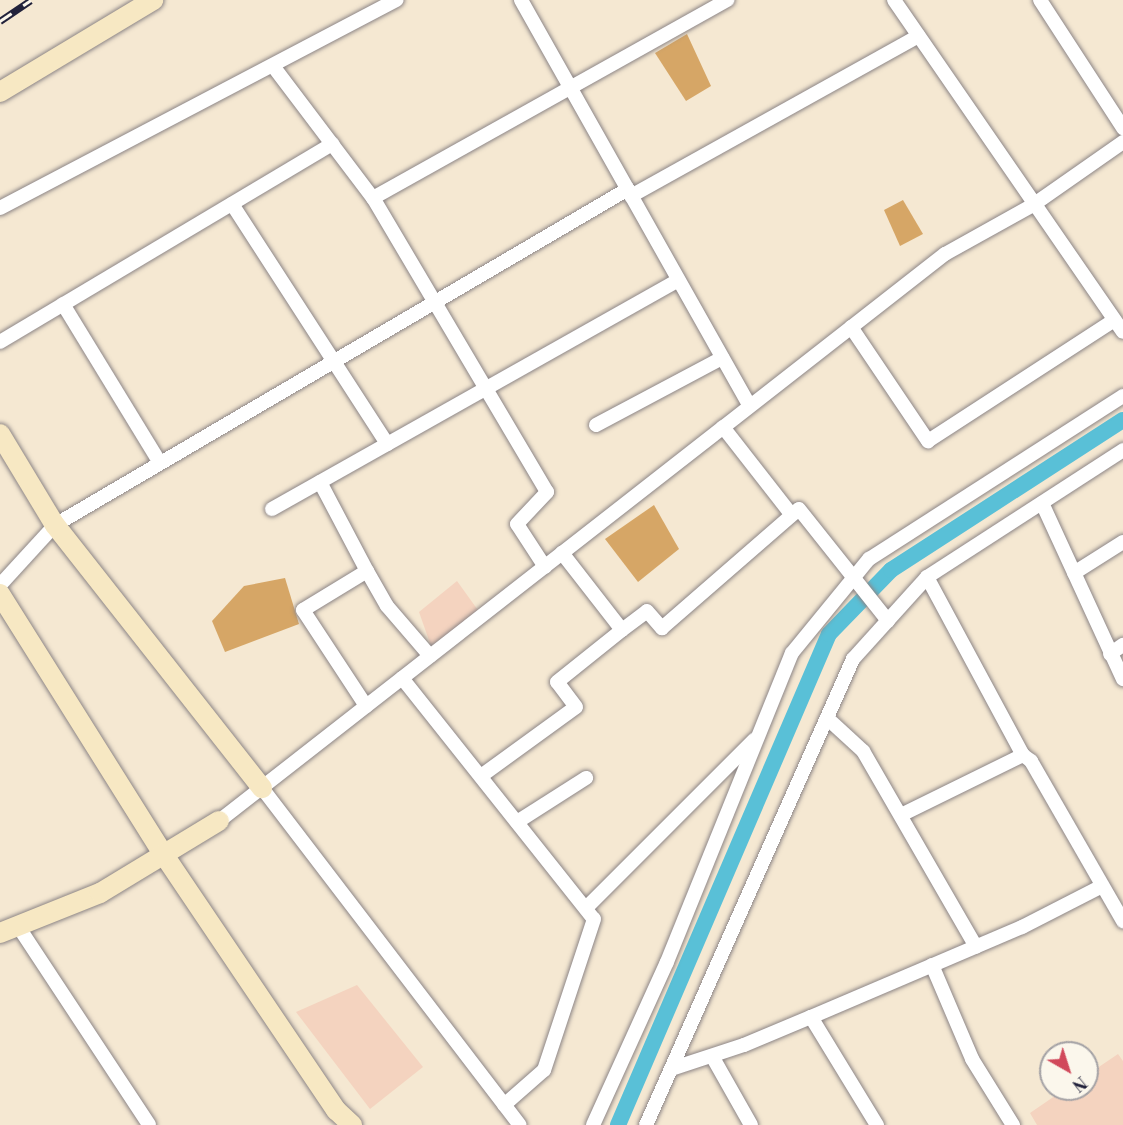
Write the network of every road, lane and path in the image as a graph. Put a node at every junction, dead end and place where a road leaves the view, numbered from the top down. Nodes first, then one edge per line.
1 (153, 0) edge
2 (397, 0) edge
3 (521, 0) edge
4 (728, 0) edge
5 (894, 0) edge
6 (1040, 0) edge
7 (918, 36) junction
8 (273, 66) junction
9 (571, 89) junction
10 (0, 92) edge
11 (1123, 128) edge
12 (1123, 142) edge
13 (332, 144) junction
14 (630, 193) junction
15 (373, 198) junction
16 (232, 204) junction
17 (1033, 205) junction
18 (0, 208) edge
19 (678, 280) junction
20 (63, 304) junction
21 (432, 304) junction
22 (1114, 320) junction
23 (851, 327) junction
24 (1123, 332) edge
25 (0, 342) edge
26 (722, 358) junction
27 (335, 361) junction
28 (484, 389) junction
29 (1123, 396) edge
30 (750, 406) junction
31 (596, 425) dead end
32 (723, 427) junction
33 (0, 434) edge
34 (387, 444) junction
35 (1123, 450) edge
36 (160, 463) junction
37 (320, 482) junction
38 (1042, 503) junction
39 (272, 509) dead end
40 (791, 514) junction
41 (55, 525) junction
42 (1123, 542) edge
43 (562, 553) junction
44 (545, 567) junction
45 (367, 571) junction
46 (1074, 573) junction
47 (927, 577) junction
48 (852, 579) junction
49 (0, 585) edge
50 (0, 594) edge
51 (888, 621) junction
52 (621, 630) junction
53 (1123, 645) edge
54 (1110, 654) junction
55 (430, 656) junction
56 (402, 678) junction
57 (1123, 679) edge
58 (366, 706) junction
59 (827, 718) junction
60 (758, 737) junction
61 (1023, 755) junction
62 (481, 776) junction
63 (586, 778) dead end
64 (262, 788) junction
65 (901, 815) junction
66 (219, 821) joint
67 (517, 822) junction
68 (164, 855) junction
69 (1100, 887) junction
70 (586, 908) junction
71 (1123, 921) edge
72 (9, 930) edge
73 (976, 947) junction
74 (932, 965) junction
75 (811, 1017) junction
76 (712, 1056) junction
77 (671, 1069) junction
78 (504, 1105) junction
79 (149, 1125) edge
80 (352, 1125) edge
81 (520, 1125) edge
82 (593, 1125) edge
83 (646, 1125) edge
84 (751, 1125) edge
85 (877, 1125) edge
86 (1013, 1125) edge

1 - 10 street
2 - 8 street
3 - 9 street
4 - 9 street
5 - 7 street
6 - 11 street
7 - 14 street
7 - 17 street
8 - 13 street
8 - 18 street
9 - 14 street
9 - 15 street
12 - 17 street
13 - 15 street
13 - 16 street
14 - 19 street
14 - 21 street
15 - 21 street
16 - 20 street
16 - 27 street
17 - 22 street
17 - 23 street
19 - 26 street
19 - 28 street
20 - 25 street
20 - 36 street
21 - 27 street
21 - 28 street
22 - 23 street
22 - 24 street
23 - 30 street
26 - 30 street
26 - 31 street
27 - 34 street
27 - 36 street
28 - 34 street
28 - 44 street
29 - 48 street
30 - 32 street
32 - 40 street
32 - 43 street
33 - 41 street
34 - 37 street
35 - 38 street
36 - 41 street
37 - 39 street
37 - 45 street
38 - 46 street
38 - 47 street
40 - 48 street
40 - 52 street
41 - 49 street
41 - 64 street
42 - 46 street
43 - 44 street
43 - 52 street
44 - 55 street
45 - 55 street
45 - 58 street
46 - 54 street
47 - 51 street
47 - 61 street
48 - 51 street
48 - 60 street
50 - 68 street
51 - 59 street
52 - 62 street
53 - 54 street
54 - 57 street
55 - 56 street
56 - 58 street
56 - 62 street
58 - 64 street
59 - 65 street
59 - 77 street
60 - 70 street
60 - 82 street
61 - 65 street
61 - 69 street
62 - 67 street
63 - 67 street
64 - 66 street
64 - 78 street
65 - 73 street
66 - 68 street
67 - 70 street
68 - 72 street
68 - 80 street
69 - 71 street
69 - 73 street
70 - 78 street
72 - 79 street
73 - 74 street
74 - 75 street
74 - 86 street
75 - 76 street
75 - 85 street
76 - 77 street
76 - 84 street
77 - 83 street
78 - 81 street

